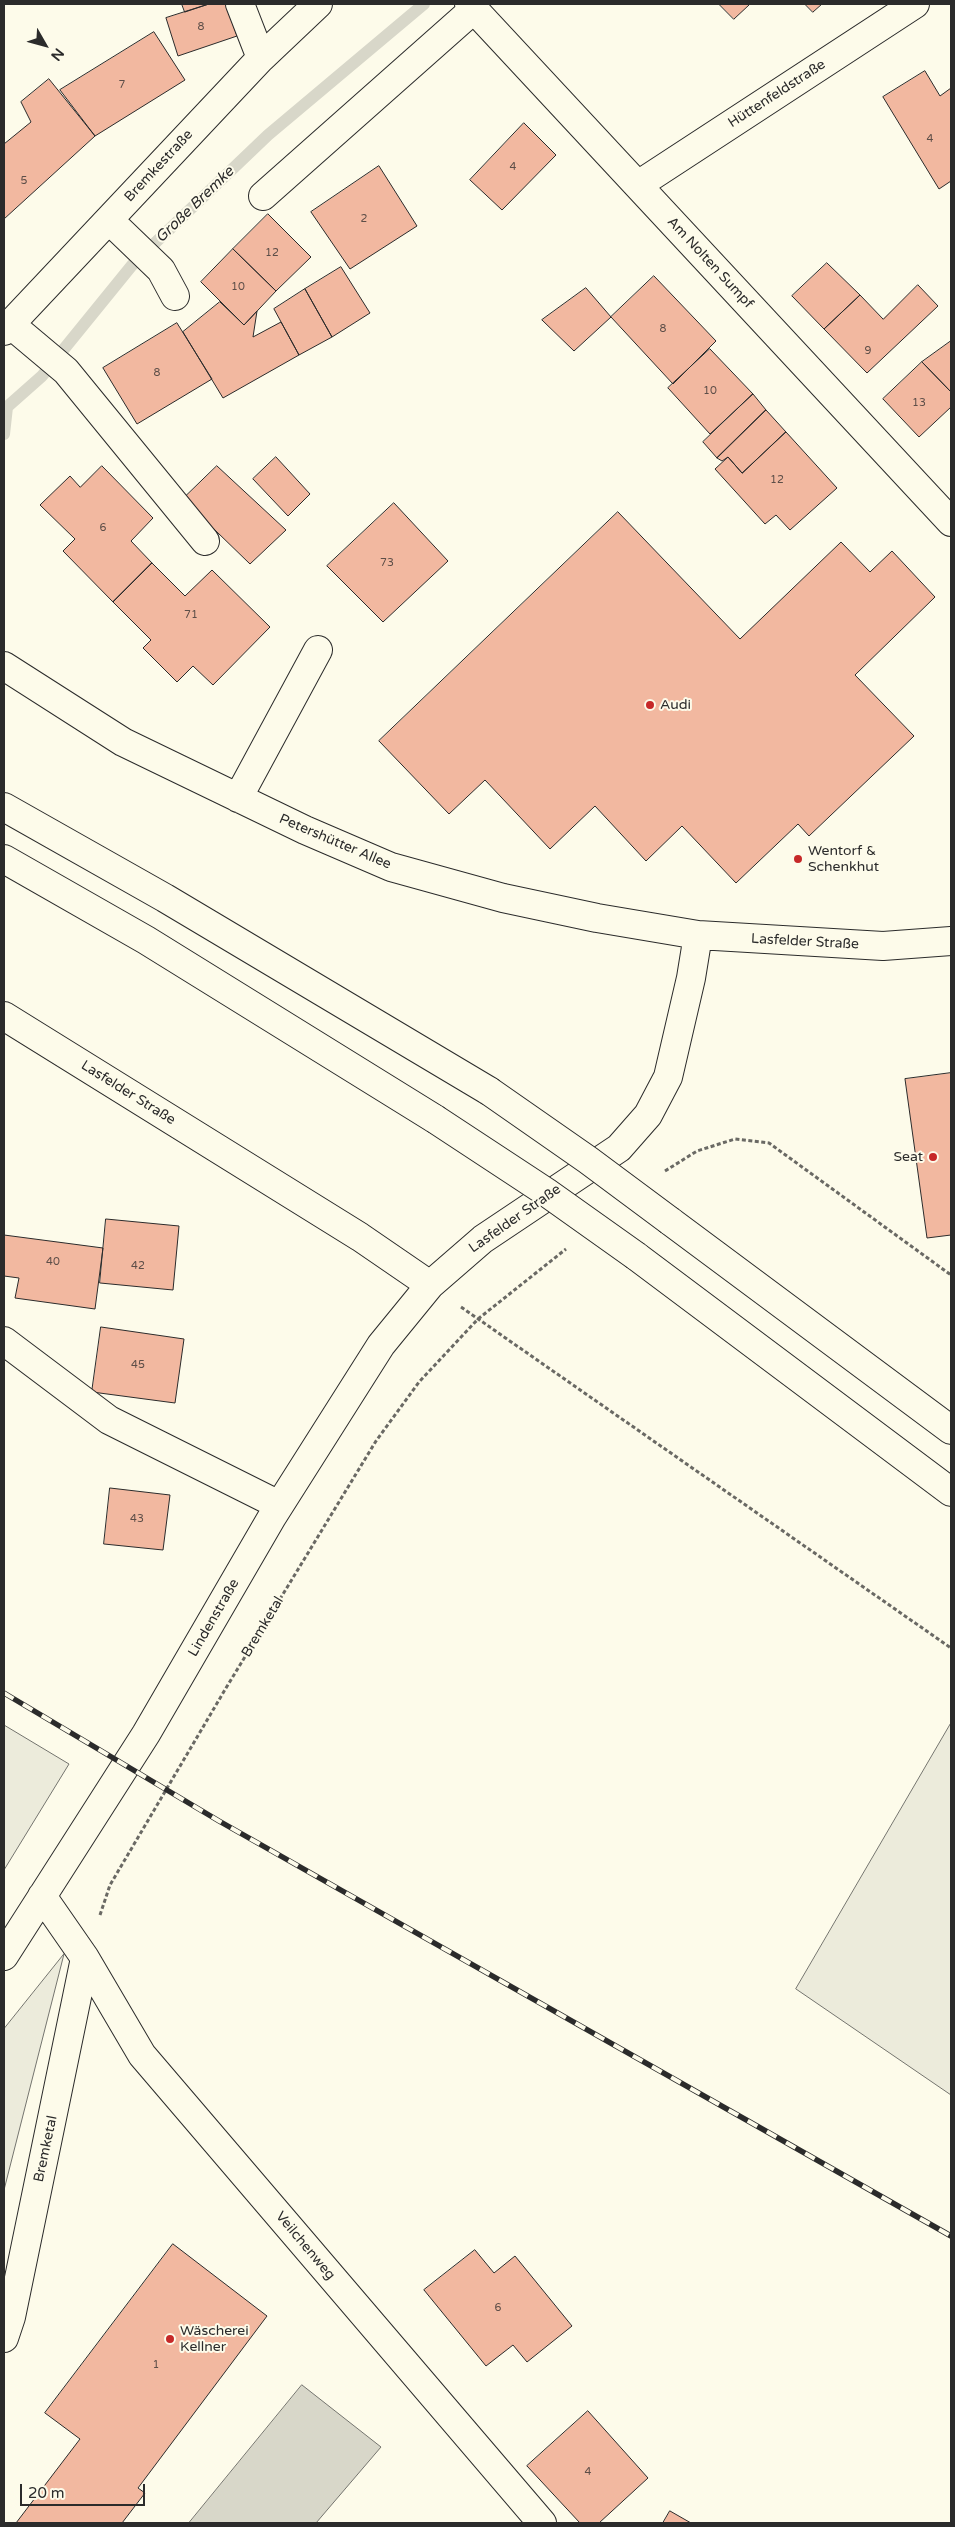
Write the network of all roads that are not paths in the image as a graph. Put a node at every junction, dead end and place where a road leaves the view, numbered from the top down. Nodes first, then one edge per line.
1 (240, 4) edge
2 (318, 4) edge
3 (915, 4) edge
4 (472, 6) edge
5 (261, 58) junction
6 (638, 186) junction
7 (263, 196) dead end
8 (108, 220) junction
9 (175, 296) dead end
10 (7, 327) edge
11 (951, 522) edge
12 (205, 541) dead end
13 (318, 650) dead end
14 (4, 666) edge
15 (238, 798) junction
16 (4, 807) edge
17 (4, 859) edge
18 (698, 935) junction
19 (951, 940) edge
20 (4, 1016) edge
21 (430, 1285) junction
22 (4, 1341) edge
23 (951, 1430) edge
24 (951, 1492) edge
25 (279, 1506) junction
26 (42, 1896) junction
27 (4, 1956) edge
28 (85, 1958) junction
29 (4, 2338) edge
30 (542, 2523) edge

1 - 5 main road
2 - 5 main road, Bremkestraße
3 - 6 main road, Hüttenfeldstraße
4 - 6 main road, Am Nolten Sumpf
4 - 7 main road
5 - 8 main road, Bremkestraße
6 - 11 main road, Am Nolten Sumpf
8 - 9 main road
8 - 10 main road, Bremkestraße
10 - 12 main road
13 - 15 main road
14 - 15 main road, Petershütter Allee
15 - 18 main road, Petershütter Allee
16 - 23 main road, bridge
17 - 24 main road, bridge
18 - 19 main road, Lasfelder Straße
18 - 21 main road, Lasfelder Straße
20 - 21 main road, Lasfelder Straße
21 - 25 main road, Lindenstraße
22 - 25 main road
25 - 26 main road, Lindenstraße
26 - 27 main road, Lindenstraße
26 - 28 main road
28 - 29 main road, Bremketal
28 - 30 main road, Veilchenweg

